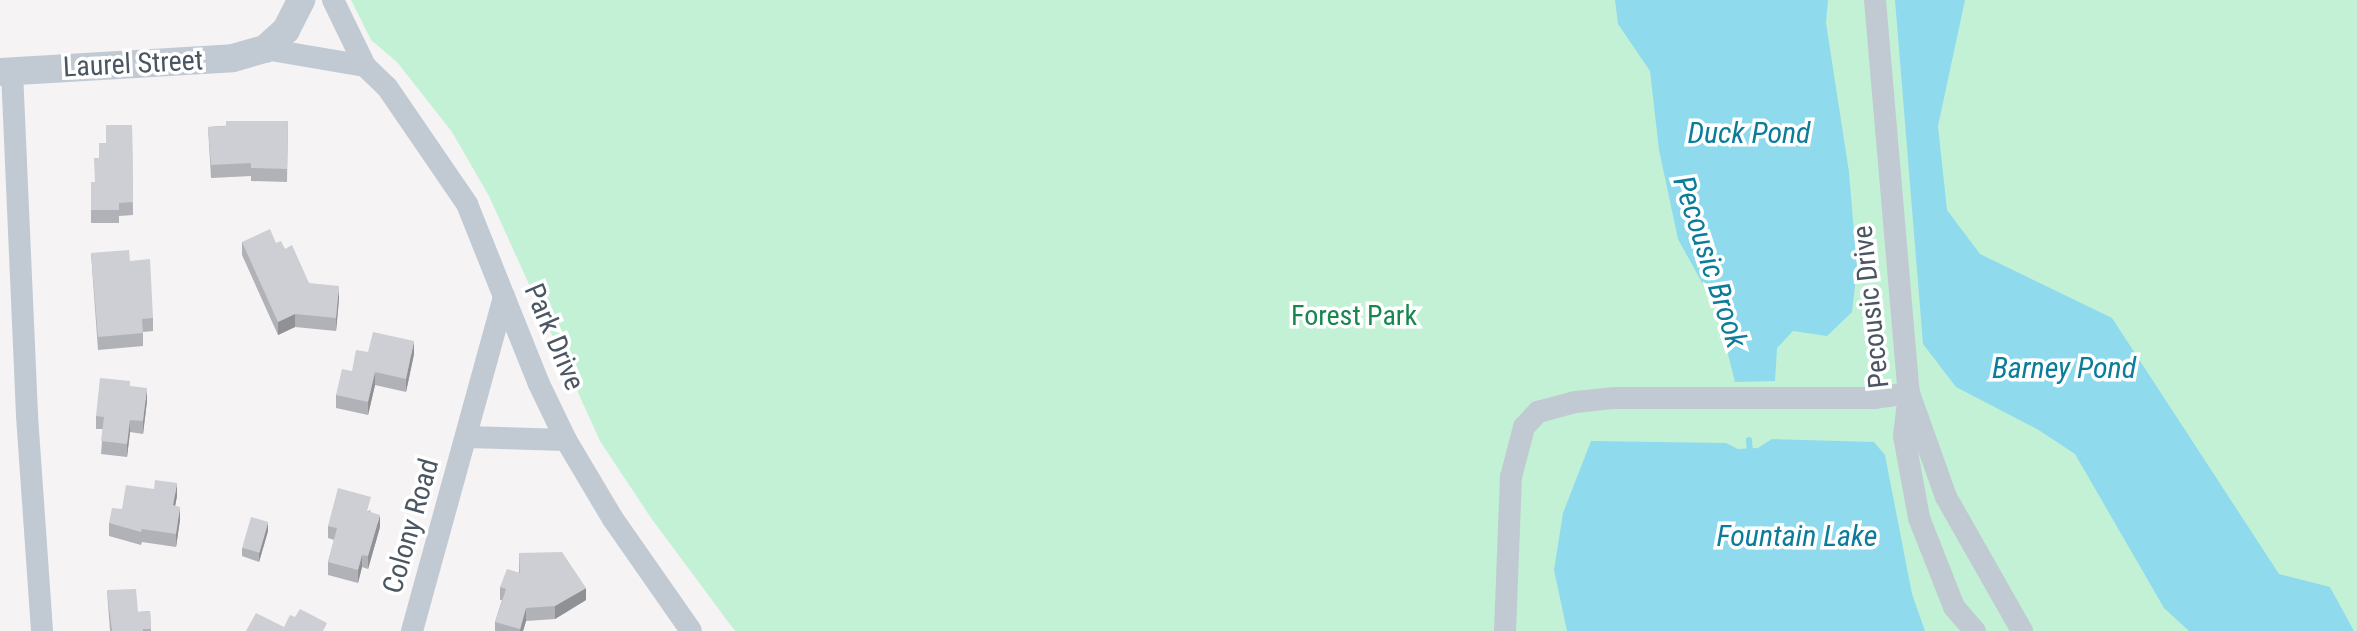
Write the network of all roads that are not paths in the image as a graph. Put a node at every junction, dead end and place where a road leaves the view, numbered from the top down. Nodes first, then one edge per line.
1 (301, 0) edge
2 (333, 0) edge
3 (1875, 0) edge
4 (265, 49) junction
5 (365, 66) junction
6 (6, 72) edge
7 (504, 296) junction
8 (1909, 393) junction
9 (467, 437) junction
10 (566, 440) junction
11 (42, 631) edge
12 (412, 631) edge
13 (691, 631) edge
14 (1505, 631) edge
15 (1975, 631) edge
16 (2022, 631) edge

1 - 4 street
2 - 5 street, Park Drive
3 - 8 street, Pecousic Drive
4 - 5 street
4 - 6 street, Laurel Street
5 - 7 street, Park Drive
6 - 11 street
7 - 9 street, Colony Road
7 - 10 street, Park Drive
8 - 14 street
8 - 15 street
8 - 16 street, Pecousic Drive
9 - 10 street, Colony Road
9 - 12 street, Colony Road
10 - 13 street, Park Drive

